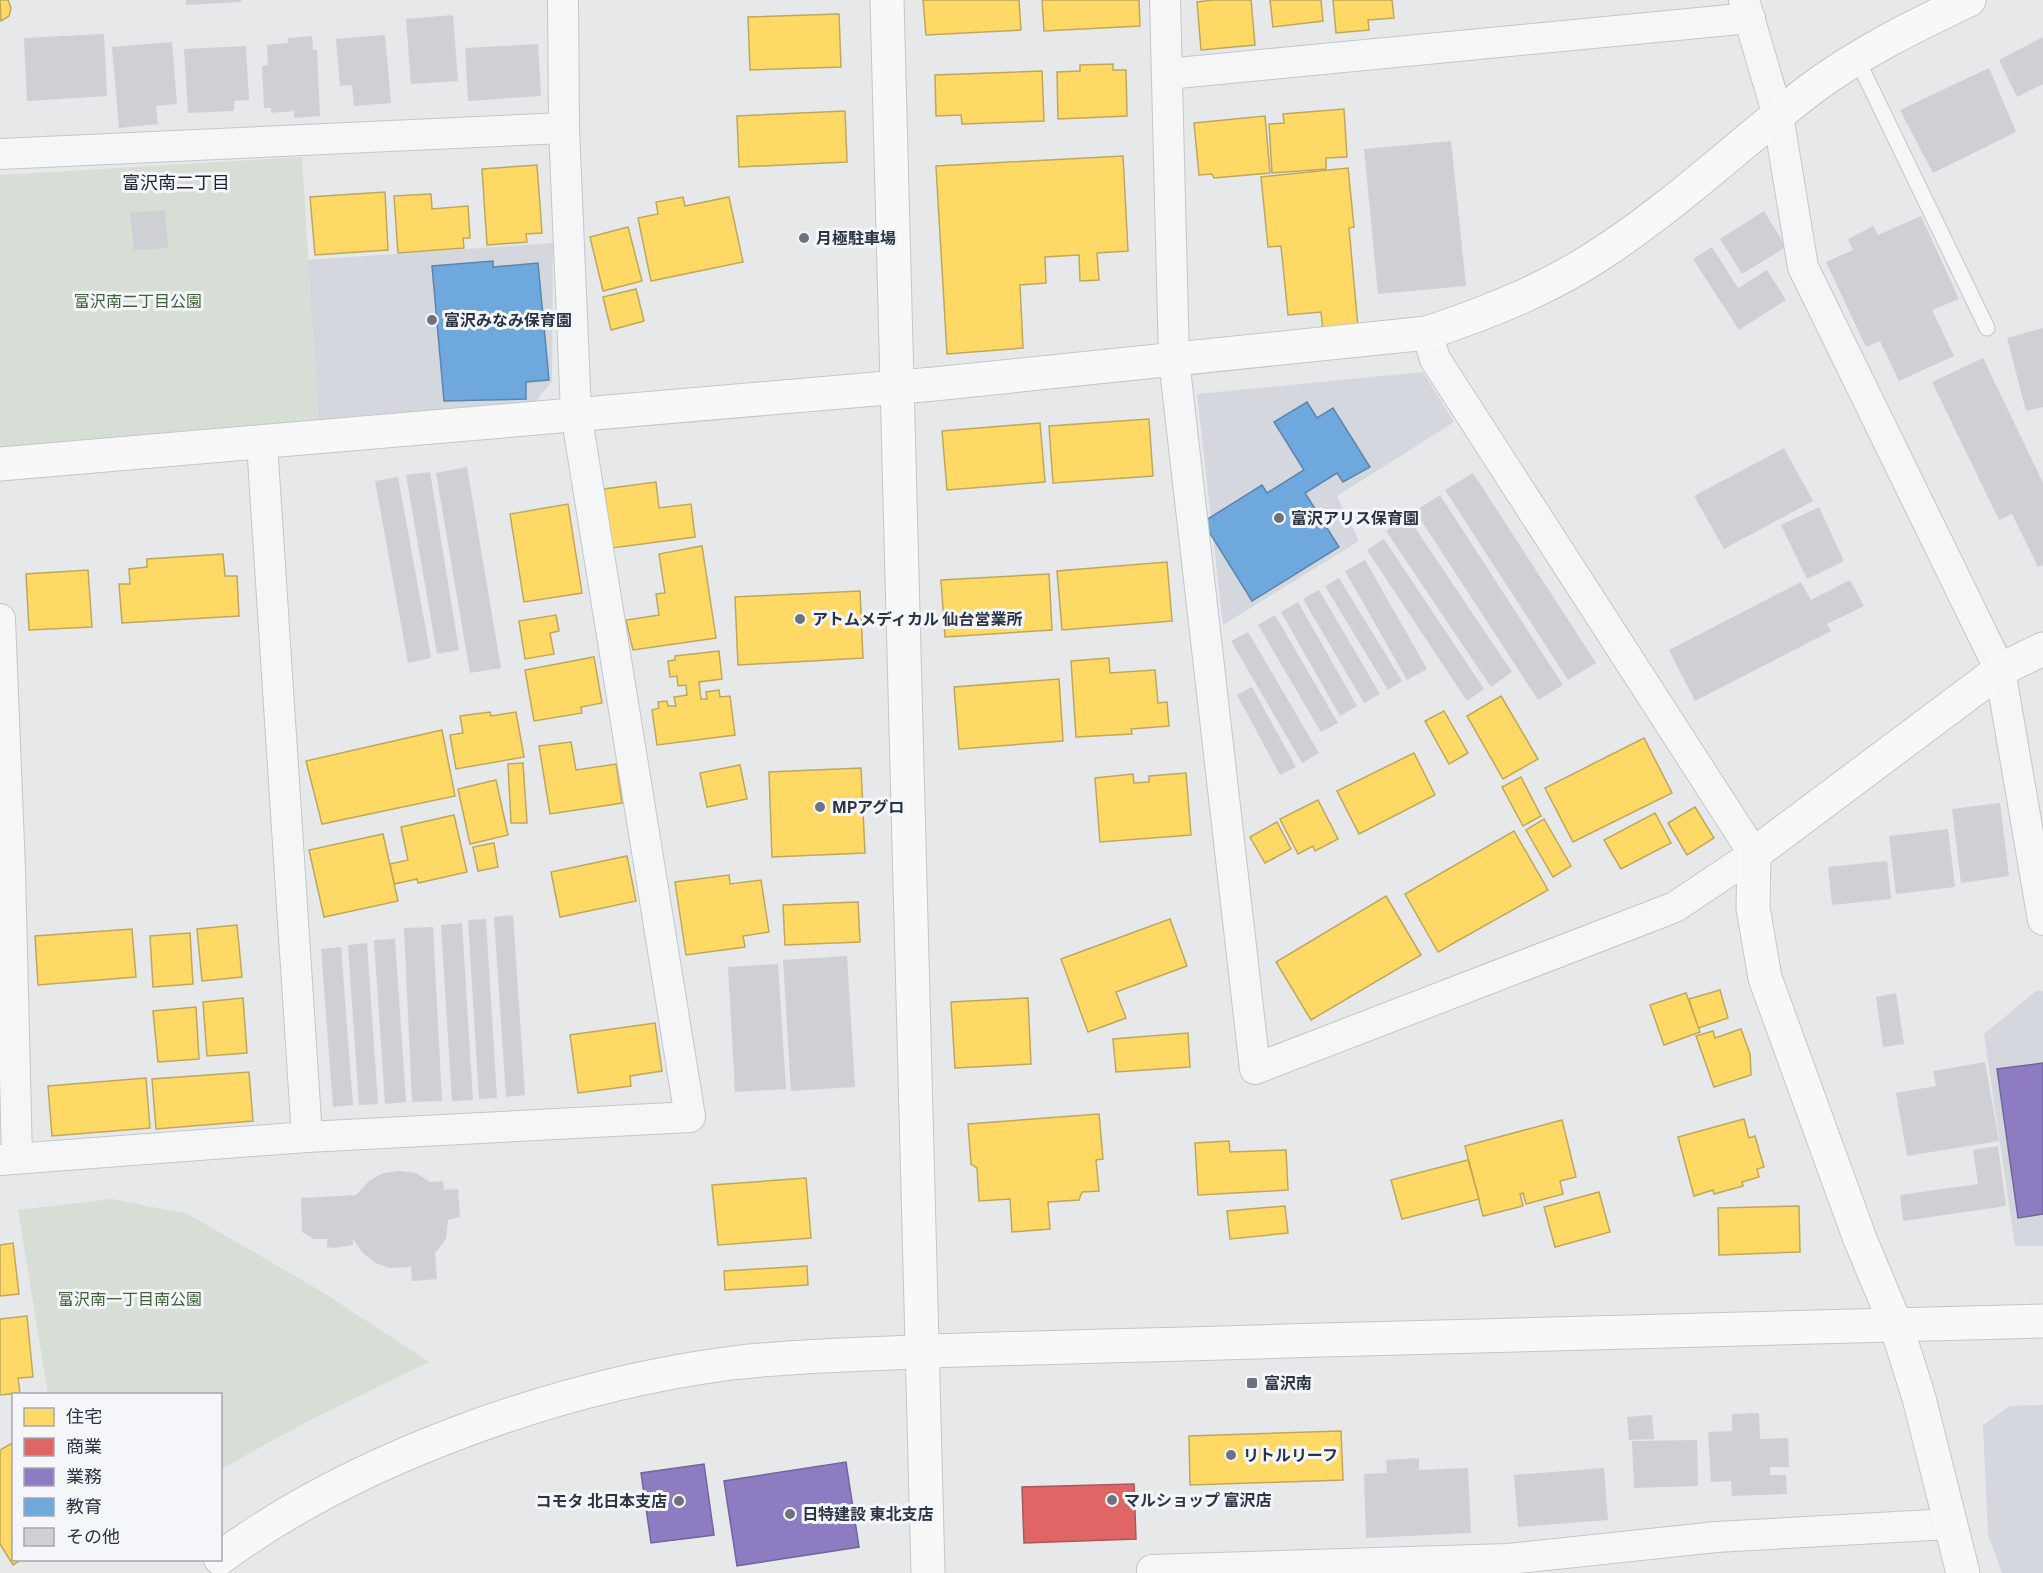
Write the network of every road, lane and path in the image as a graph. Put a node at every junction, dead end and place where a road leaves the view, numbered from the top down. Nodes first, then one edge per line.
1 (562, 0) edge
2 (887, 0) edge
3 (1165, 0) edge
4 (1969, 0) edge
5 (1747, 9) edge
6 (1857, 59) junction
7 (1167, 74) junction
8 (1778, 116) junction
9 (564, 128) junction
10 (0, 154) edge
11 (1987, 328) dead end
12 (1427, 333) junction
13 (1174, 360) junction
14 (897, 386) junction
15 (576, 413) junction
16 (262, 443) junction
17 (0, 464) edge
18 (0, 619) edge
19 (2043, 649) edge
20 (2000, 670) junction
21 (1754, 854) junction
22 (2043, 920) edge
23 (307, 1137) junction
24 (9, 1159) edge
25 (2043, 1321) edge
26 (1896, 1325) junction
27 (922, 1352) junction
28 (1950, 1524) junction
29 (222, 1557) edge
30 (216, 1561) edge
31 (200, 1573) edge
32 (928, 1573) edge
33 (1152, 1573) edge
34 (1963, 1573) edge

1 - 9 street
2 - 14 street
3 - 7 street
4 - 6 street
5 - 7 street
5 - 8 street
6 - 8 street
6 - 11 lane
7 - 13 street
8 - 12 street
8 - 20 street
9 - 10 street
9 - 15 street
12 - 13 street
12 - 21 street
13 - 14 street
13 - 21 street
14 - 15 street
14 - 27 street
15 - 16 street
15 - 23 street
16 - 17 street
16 - 23 street
18 - 24 street
19 - 20 street
20 - 21 street
20 - 22 street
21 - 26 street
23 - 24 street
25 - 26 street
26 - 27 street
26 - 28 street
27 - 29 street
27 - 32 street
28 - 33 street
28 - 34 street
30 - 31 street

